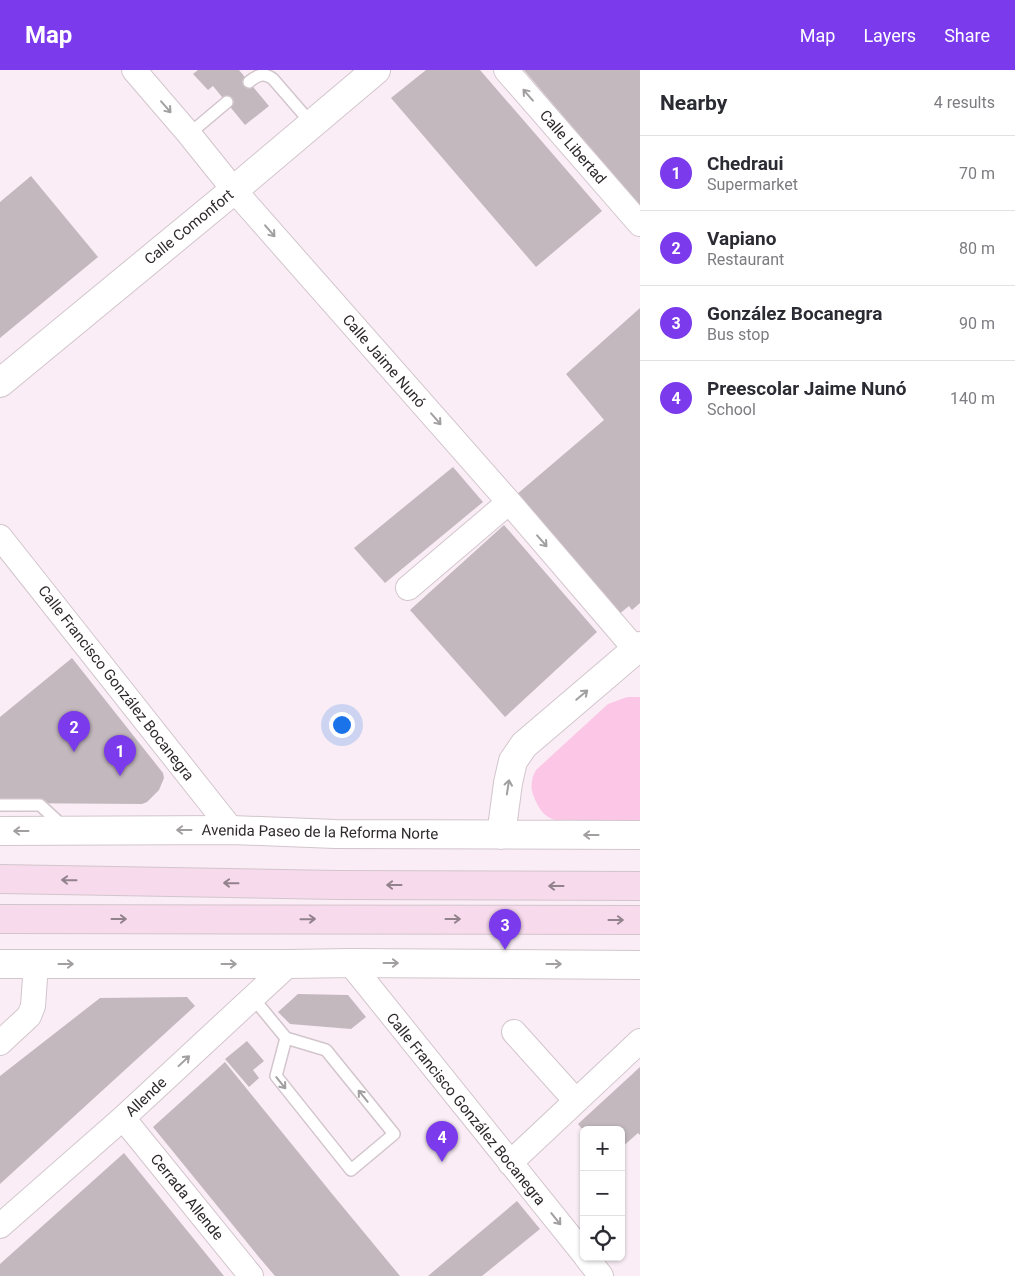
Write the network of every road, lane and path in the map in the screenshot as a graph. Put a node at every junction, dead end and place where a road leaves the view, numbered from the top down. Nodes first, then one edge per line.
1 (134, 70) edge
2 (376, 70) edge
3 (506, 70) edge
4 (249, 82) dead end
5 (227, 102) dead end
6 (312, 124) junction
7 (189, 134) junction
8 (234, 190) junction
9 (640, 224) edge
10 (0, 382) edge
11 (509, 502) junction
12 (0, 537) edge
13 (408, 588) dead end
14 (638, 648) edge
15 (0, 805) edge
16 (232, 830) junction
17 (0, 831) edge
18 (68, 831) junction
19 (500, 835) junction
20 (640, 835) edge
21 (0, 879) edge
22 (640, 886) edge
23 (0, 919) edge
24 (640, 920) edge
25 (350, 963) junction
26 (0, 964) edge
27 (36, 964) junction
28 (288, 964) junction
29 (640, 965) edge
30 (253, 998) junction
31 (514, 1032) dead end
32 (286, 1038) junction
33 (640, 1041) edge
34 (0, 1043) edge
35 (576, 1101) junction
36 (123, 1118) junction
37 (510, 1163) junction
38 (0, 1226) edge
39 (580, 1249) edge
40 (589, 1261) edge
41 (250, 1276) edge
42 (601, 1276) edge

1 -> 7 street, Calle Jaime Nunó
2 - 6 street, Calle Comonfort
9 -> 3 street, Calle Libertad
4 - 6 lane
5 - 7 lane
6 - 8 street, Calle Comonfort
7 - 8 street, Calle Jaime Nunó
8 - 10 street, Calle Comonfort
8 -> 11 street, Calle Jaime Nunó
11 - 13 street
11 -> 14 street, Calle Jaime Nunó
12 - 16 street, Calle Francisco González Bocanegra
19 -> 14 street
15 - 18 lane
16 -> 18 street, Avenida Paseo de la Reforma Norte
16 - 19 street, Avenida Paseo de la Reforma Norte
18 -> 17 street, Avenida Paseo de la Reforma Norte
20 -> 19 street, Avenida Paseo de la Reforma Norte
22 -> 21 main road
23 -> 24 main road
25 - 28 street
25 -> 29 street
25 - 37 street, Calle Francisco González Bocanegra
26 - 27 street
27 -> 28 street
27 - 34 street
28 - 30 street, Allende
30 - 32 lane
36 -> 30 street, Allende
31 - 35 street
32 -> 32 lane
33 - 35 street
35 - 37 street
36 - 38 street, Allende
36 - 41 street, Cerrada Allende
37 -> 39 street, Calle Francisco González Bocanegra
40 - 42 street

